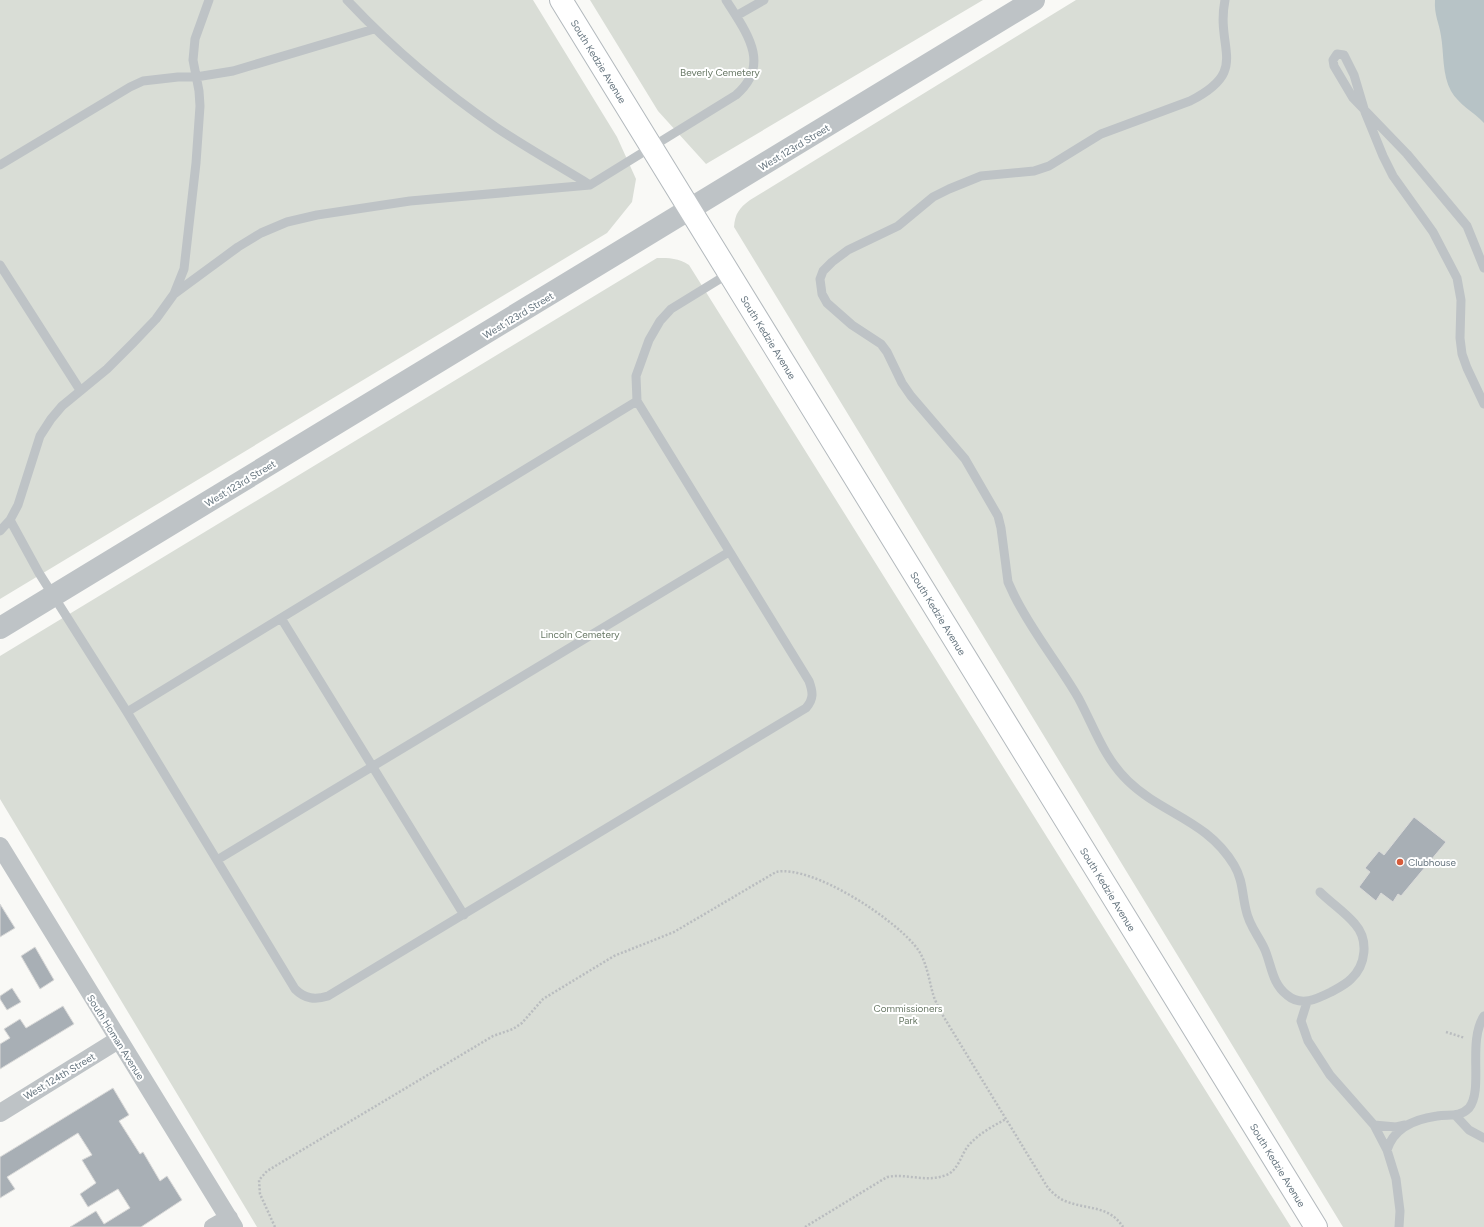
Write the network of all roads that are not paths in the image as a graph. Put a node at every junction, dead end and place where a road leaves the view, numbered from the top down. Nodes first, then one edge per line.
1 (209, 0) edge
2 (348, 0) edge
3 (561, 0) edge
4 (726, 0) edge
5 (764, 0) edge
6 (1034, 0) edge
7 (1225, 0) edge
8 (736, 16) junction
9 (374, 29) junction
10 (196, 77) junction
11 (1365, 112) junction
12 (651, 148) junction
13 (0, 165) edge
14 (590, 184) junction
15 (690, 211) junction
16 (0, 265) edge
17 (1484, 268) edge
18 (728, 274) junction
19 (174, 294) junction
20 (80, 390) junction
21 (637, 401) junction
22 (1484, 404) edge
23 (10, 520) junction
24 (0, 531) edge
25 (729, 552) junction
26 (54, 596) junction
27 (281, 618) junction
28 (0, 628) edge
29 (127, 712) junction
30 (373, 766) junction
31 (0, 846) edge
32 (217, 860) junction
33 (5, 866) edge
34 (1320, 892) dead end
35 (464, 915) junction
36 (1307, 1002) junction
37 (1484, 1016) edge
38 (118, 1040) junction
39 (0, 1113) edge
40 (1456, 1116) junction
41 (1410, 1123) junction
42 (1374, 1125) junction
43 (1484, 1138) edge
44 (1387, 1150) junction
45 (231, 1222) edge
46 (213, 1227) edge
47 (1316, 1227) edge
48 (1399, 1227) edge

1 - 10 lane
2 - 9 lane
3 - 12 main road, South Kedzie Avenue
4 - 8 lane
5 - 8 lane
6 - 15 street, West 123rd Street
7 - 36 lane
8 - 12 lane
9 - 10 lane
9 - 14 lane
10 - 13 lane
10 - 19 lane
11 - 11 lane
11 - 17 lane
11 - 22 lane
12 - 14 lane
12 - 15 main road, South Kedzie Avenue
14 - 19 lane
15 - 18 main road, South Kedzie Avenue
15 - 26 street, West 123rd Street
16 - 20 lane
18 - 21 lane
18 - 47 main road, South Kedzie Avenue
19 - 20 lane
20 - 23 lane
21 - 25 lane
21 - 27 lane
23 - 24 lane
23 - 26 lane
25 - 30 lane
25 - 35 lane
26 - 28 street, West 123rd Street
26 - 29 lane
27 - 29 lane
27 - 30 lane
29 - 32 lane
30 - 32 lane
30 - 35 lane
31 - 33 street, South Homan Avenue
32 - 35 lane
33 - 38 street, South Homan Avenue
34 - 36 lane
36 - 42 lane
37 - 40 lane
38 - 39 street, West 124th Street
38 - 45 street, South Homan Avenue
40 - 41 lane
40 - 43 lane
41 - 42 lane
41 - 44 lane
42 - 44 lane
44 - 48 lane
45 - 46 street

